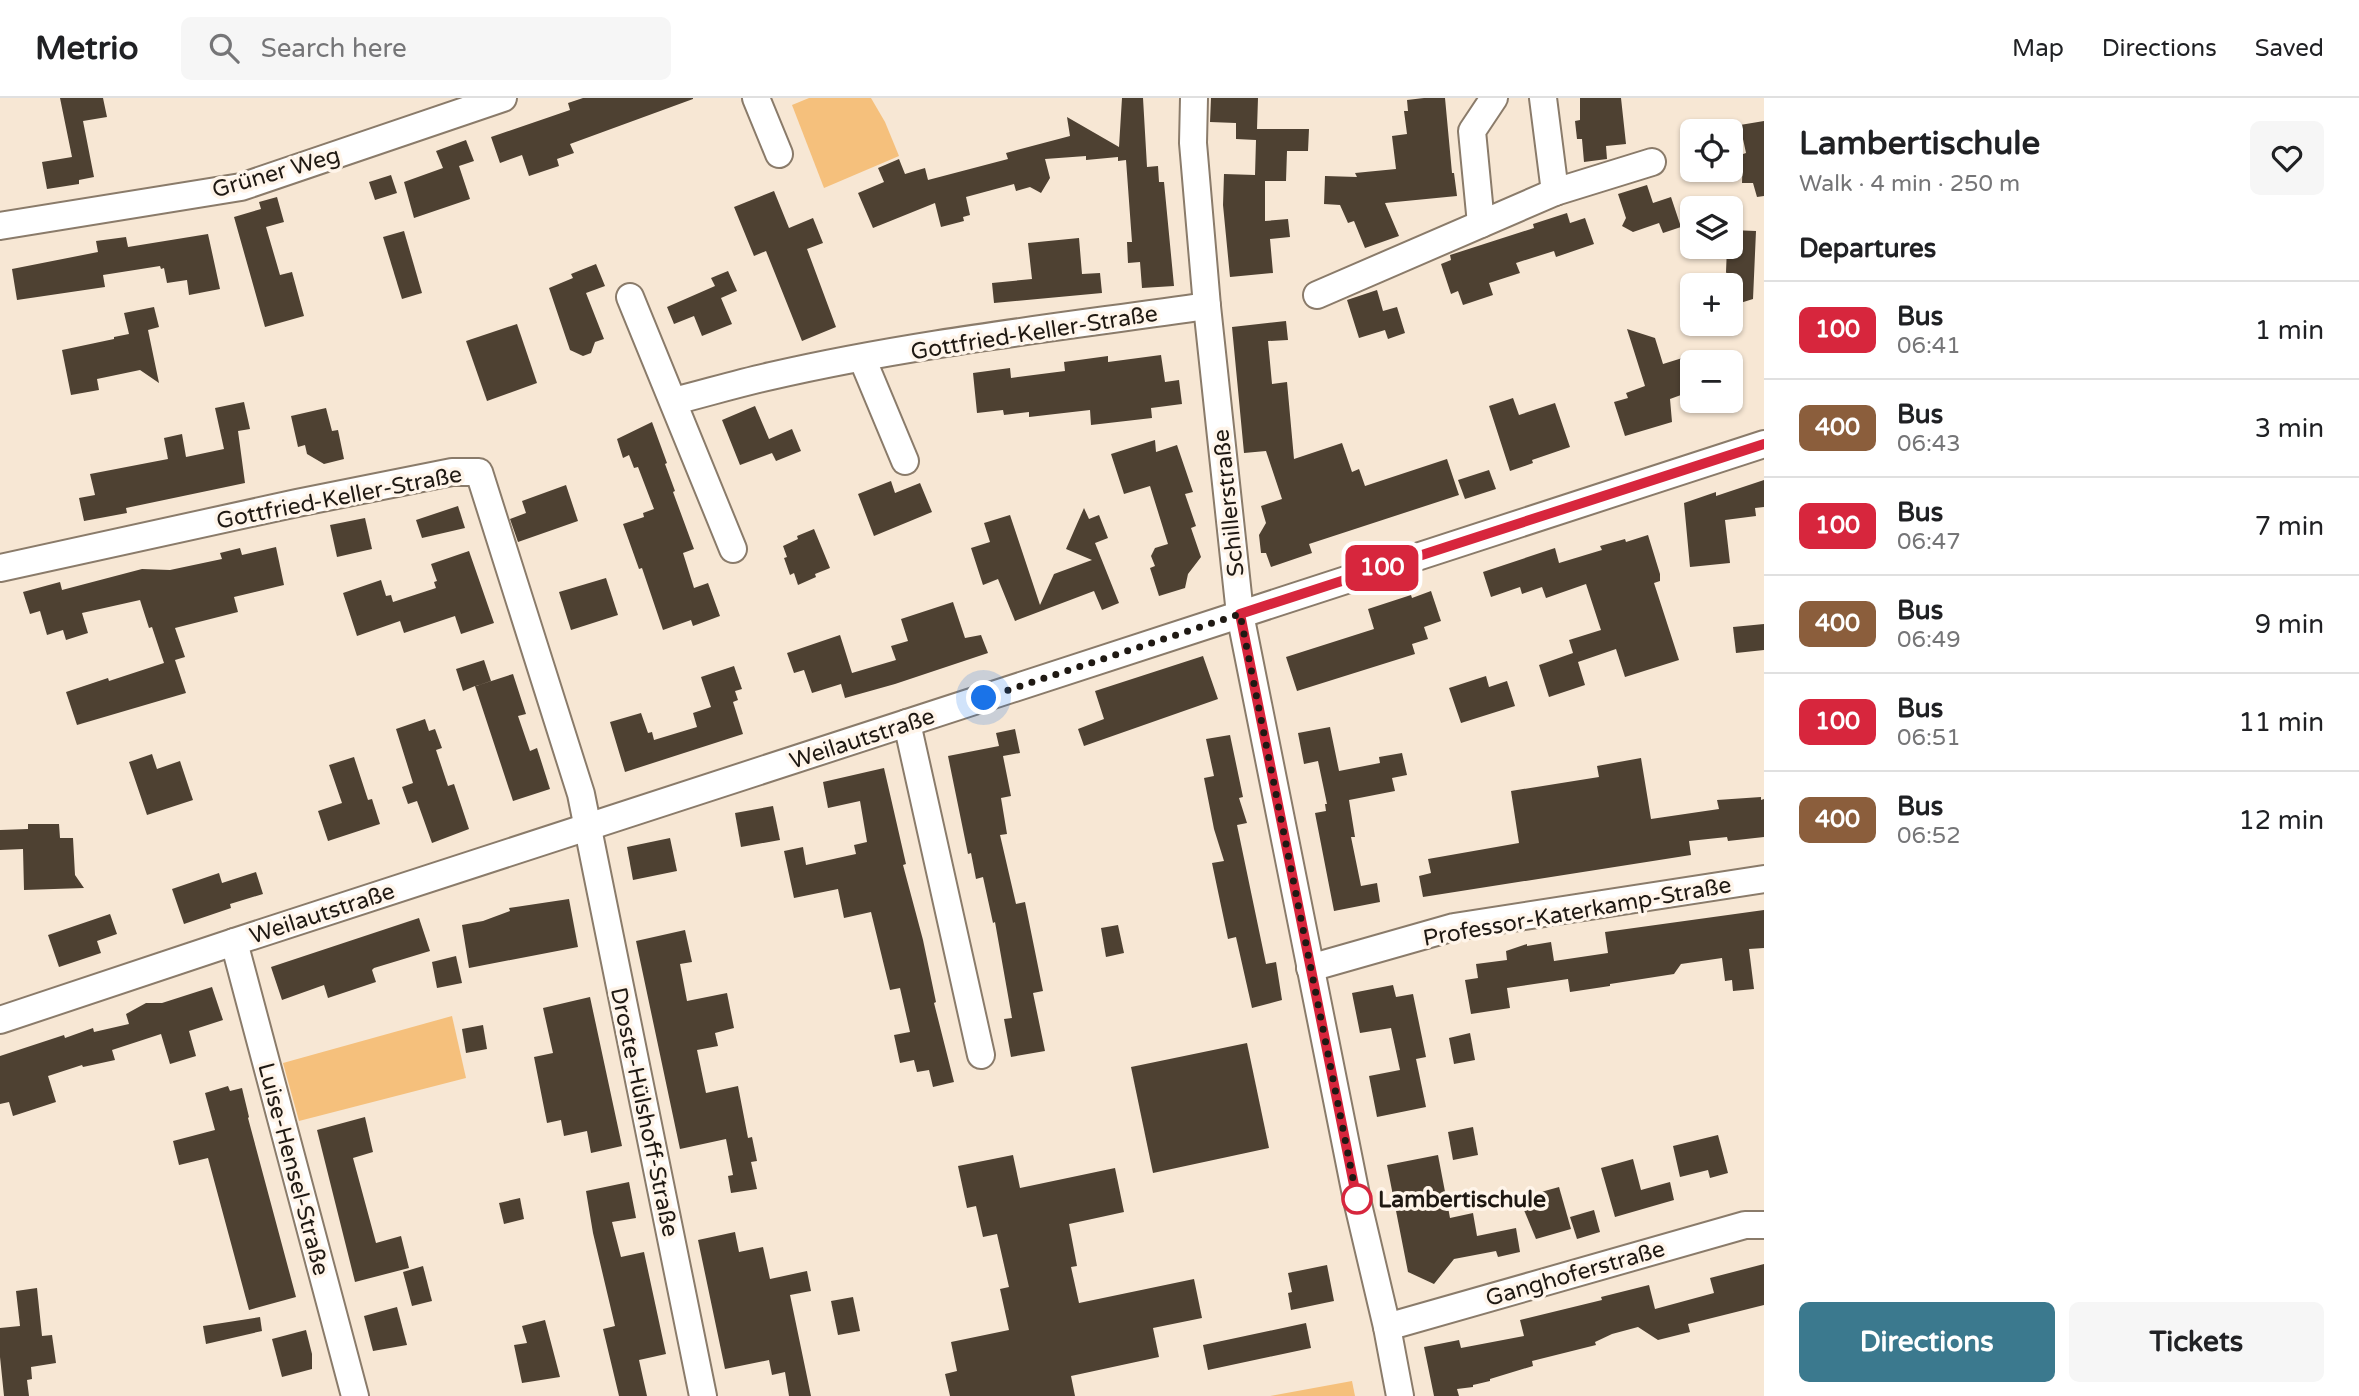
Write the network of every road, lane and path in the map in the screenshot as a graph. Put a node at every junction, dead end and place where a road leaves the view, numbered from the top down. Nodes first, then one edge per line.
1 (503, 98) edge
2 (756, 98) edge
3 (1194, 98) edge
4 (1494, 98) edge
5 (1543, 98) edge
6 (779, 154) dead end
7 (1652, 162) dead end
8 (1555, 192) junction
9 (1481, 224) junction
10 (0, 226) edge
11 (1317, 295) dead end
12 (631, 296) dead end
13 (1207, 306) junction
14 (862, 358) junction
15 (674, 401) junction
16 (1764, 444) edge
17 (905, 461) dead end
18 (733, 549) dead end
19 (0, 568) edge
20 (1240, 614) junction
21 (907, 723) junction
22 (587, 827) junction
23 (1764, 879) edge
24 (234, 942) junction
25 (1310, 968) junction
26 (0, 1020) edge
27 (981, 1055) dead end
28 (1764, 1225) edge
29 (1387, 1328) junction
30 (355, 1396) edge
31 (703, 1396) edge
32 (1401, 1396) edge

1 - 10 street, Grüner Weg
2 - 6 street
3 - 13 street, Schillerstraße
4 - 9 street
5 - 8 street
7 - 8 street
8 - 9 street
9 - 11 street
12 - 15 street
13 - 14 street, Gottfried-Keller-Straße
13 - 20 street, Schillerstraße
14 - 15 street, Gottfried-Keller-Straße
14 - 17 street
15 - 18 street
16 - 20 street, Weilautstraße
19 - 22 street, Gottfried-Keller-Straße
20 - 21 street, Weilautstraße
20 - 25 street, Schillerstraße
21 - 22 street, Weilautstraße
21 - 27 street
22 - 24 street, Weilautstraße
22 - 31 street, Droste-Hülshoff-Straße
23 - 25 street, Professor-Katerkamp-Straße
24 - 26 street, Weilautstraße
24 - 30 street, Luise-Hensel-Straße
25 - 29 street, Schillerstraße
28 - 29 street, Ganghoferstraße
29 - 32 street, Schillerstraße

